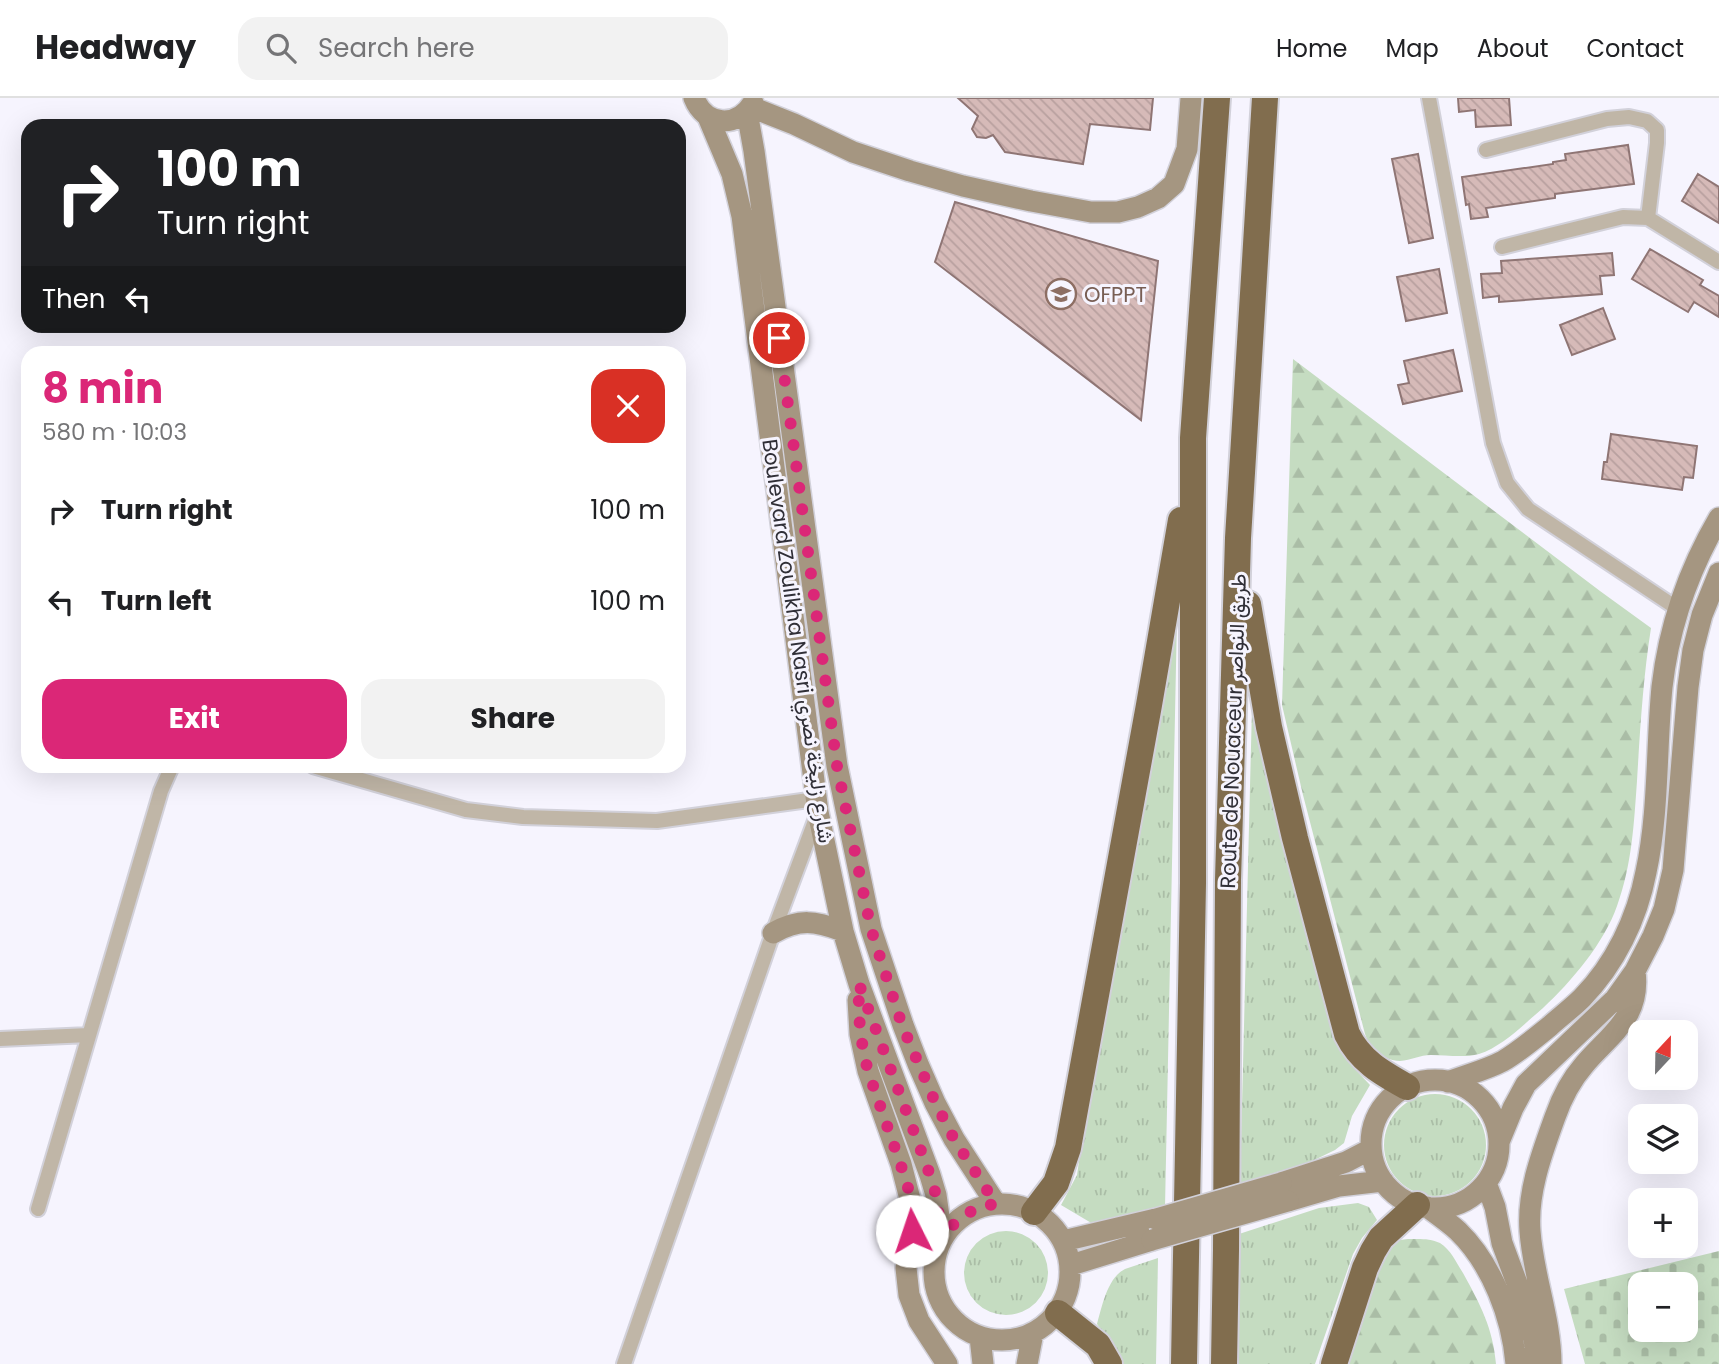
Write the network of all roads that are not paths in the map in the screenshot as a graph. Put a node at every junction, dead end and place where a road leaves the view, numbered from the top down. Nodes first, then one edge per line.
1 (694, 98) edge
2 (1191, 98) edge
3 (1217, 98) edge
4 (1265, 98) edge
5 (1429, 98) edge
6 (755, 104) edge
7 (708, 117) junction
8 (1486, 150) dead end
9 (1648, 218) junction
10 (1502, 247) dead end
11 (1719, 262) edge
12 (1193, 438) junction
13 (1719, 518) edge
14 (1238, 538) junction
15 (1719, 573) edge
16 (1678, 609) junction
17 (169, 773) edge
18 (337, 773) edge
19 (817, 805) junction
20 (843, 931) junction
21 (774, 933) junction
22 (1635, 971) junction
23 (859, 984) junction
24 (89, 1035) junction
25 (0, 1039) edge
26 (1448, 1082) junction
27 (1406, 1087) junction
28 (1499, 1142) junction
29 (1370, 1149) junction
30 (1383, 1181) junction
31 (1486, 1182) junction
32 (1285, 1192) junction
33 (996, 1204) junction
34 (1422, 1206) junction
35 (38, 1209) dead end
36 (1034, 1212) junction
37 (942, 1238) junction
38 (1063, 1241) junction
39 (1071, 1265) junction
40 (1058, 1313) junction
41 (1033, 1334) junction
42 (980, 1337) junction
43 (624, 1364) edge
44 (947, 1364) edge
45 (983, 1364) edge
46 (1027, 1364) edge
47 (1109, 1364) edge
48 (1184, 1364) edge
49 (1224, 1364) edge
50 (1334, 1364) edge
51 (1516, 1364) edge
52 (1537, 1364) edge
53 (1551, 1364) edge

1 - 7 main road, Boulevard Zoulikha Nasri شارع زليخة نصري
2 - 6 main road
3 - 12 highway, Route de Nouaceur طريق النواصر
4 - 14 highway, Route de Nouaceur طريق النواصر
5 - 16 street
6 - 7 main road
6 - 33 main road, Boulevard Zoulikha Nasri شارع زليخة نصري
7 - 19 main road, Boulevard Zoulikha Nasri شارع زليخة نصري
8 - 9 street
9 - 10 street
9 - 11 street
12 - 36 highway
12 - 48 highway, Route de Nouaceur طريق النواصر
13 - 16 main road
14 - 27 highway
14 - 49 highway, Route de Nouaceur طريق النواصر
15 - 22 main road
16 - 26 main road
17 - 24 street
18 - 19 street
19 - 20 main road, Boulevard Zoulikha Nasri شارع زليخة نصري
19 - 21 street
20 - 21 main road
20 - 23 main road, Boulevard Zoulikha Nasri شارع زليخة نصري
21 - 43 street
22 - 28 main road
22 - 53 main road
23 - 37 main road, Boulevard Zoulikha Nasri شارع زليخة نصري
23 - 44 main road
24 - 25 street
24 - 35 street
26 - 27 main road
26 - 28 main road
27 - 29 main road
28 - 31 main road
29 - 30 main road
29 - 32 main road
30 - 32 main road
30 - 34 main road
31 - 34 main road
31 - 52 main road
32 - 38 main road, bridge
32 - 39 main road, bridge
33 - 36 main road
33 - 37 main road
34 - 50 highway
34 - 51 main road
36 - 38 main road
37 - 42 main road
38 - 39 main road
39 - 40 main road
40 - 41 main road
40 - 47 highway
41 - 42 main road
41 - 46 main road
42 - 45 main road

